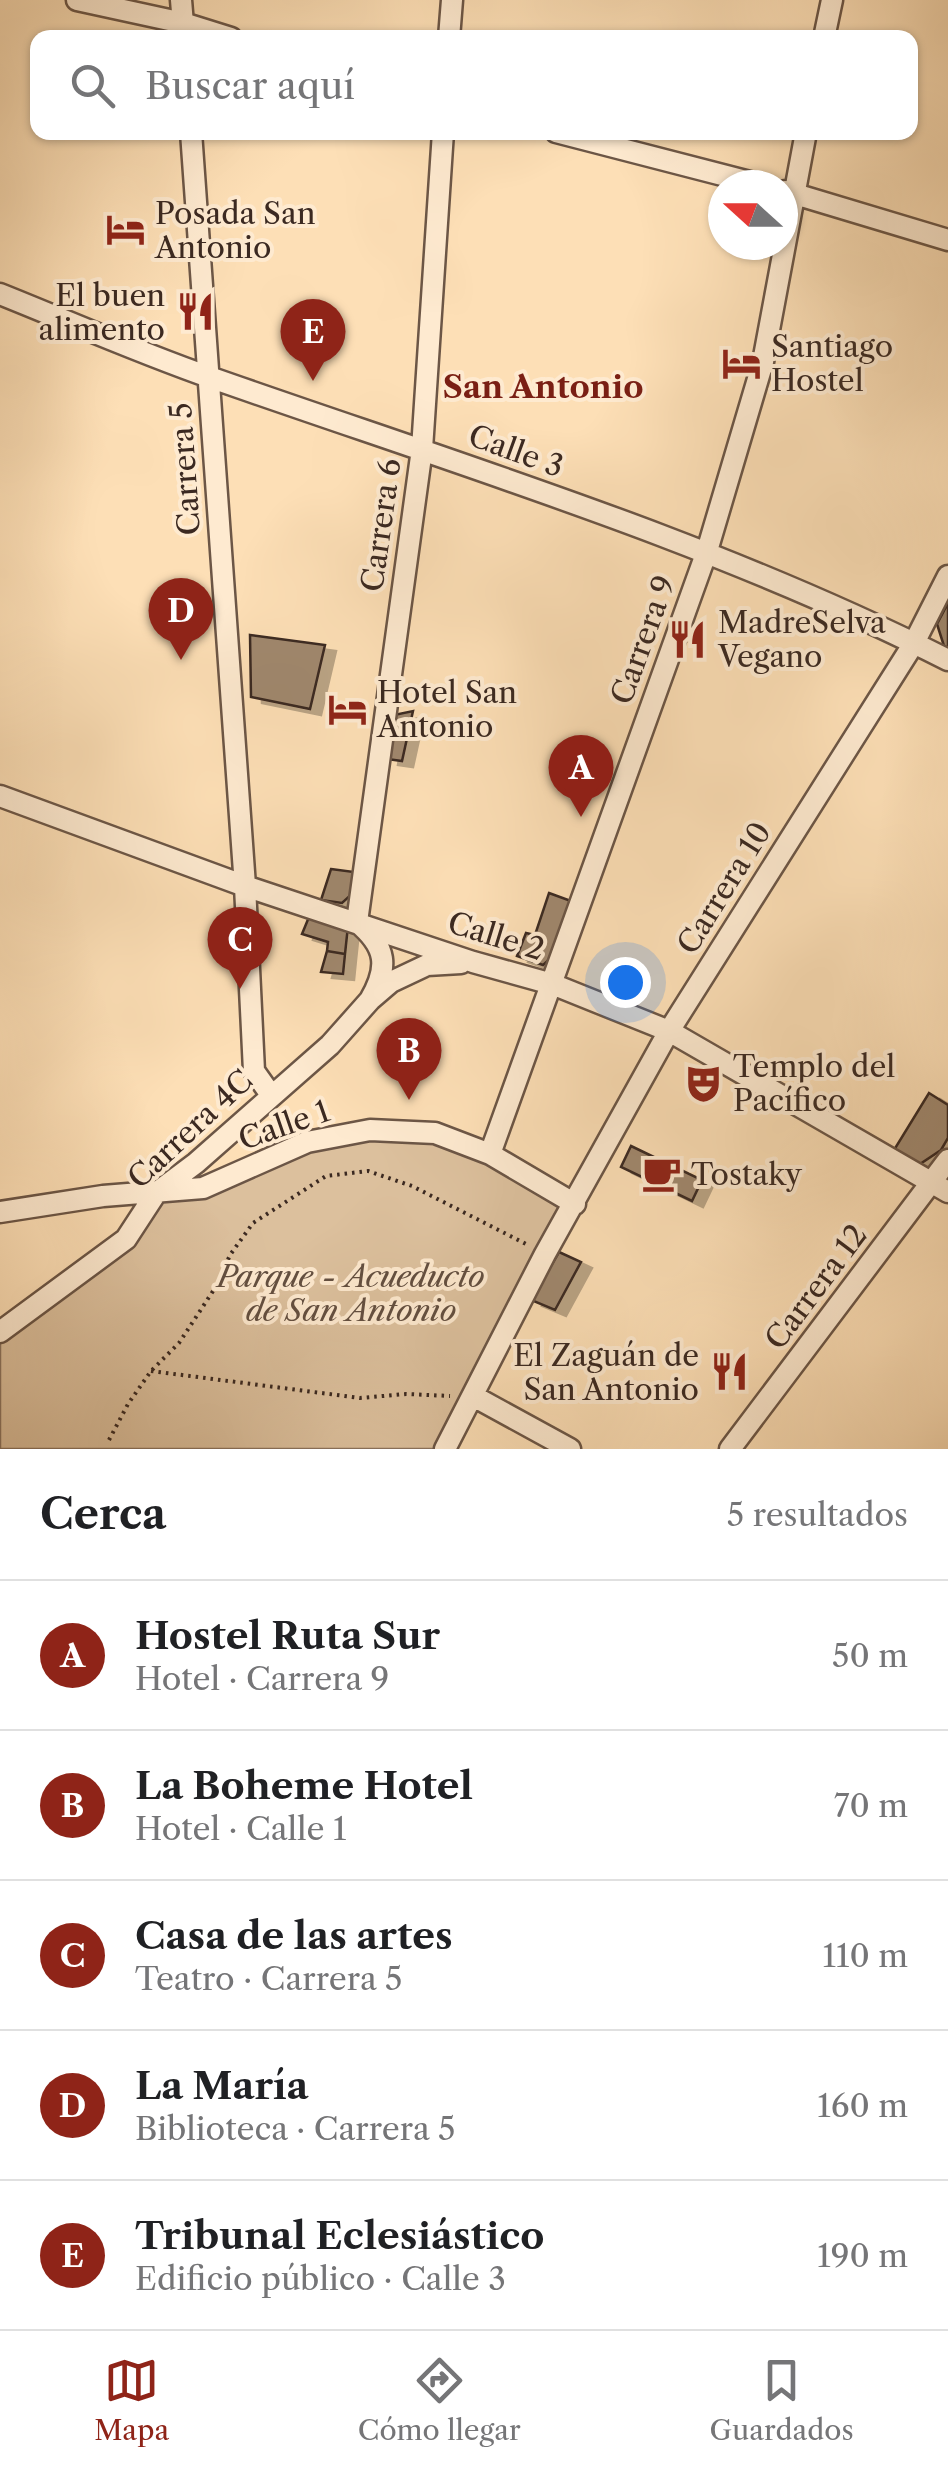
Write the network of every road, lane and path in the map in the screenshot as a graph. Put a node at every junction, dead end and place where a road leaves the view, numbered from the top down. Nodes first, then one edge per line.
1 (77, 0) edge
2 (182, 0) edge
3 (452, 0) edge
4 (832, 0) edge
5 (184, 30) edge
6 (450, 30) edge
7 (826, 30) edge
8 (192, 140) edge
9 (442, 140) edge
10 (587, 140) edge
11 (804, 140) edge
12 (795, 170) edge
13 (708, 171) edge
14 (798, 195) edge
15 (948, 240) edge
16 (778, 260) edge
17 (0, 294) edge
18 (208, 377) junction
19 (422, 449) junction
20 (707, 551) junction
21 (948, 576) edge
22 (914, 643) junction
23 (948, 660) edge
24 (0, 796) edge
25 (244, 886) junction
26 (358, 922) junction
27 (473, 962) junction
28 (552, 984) junction
29 (370, 1000) junction
30 (669, 1031) junction
31 (271, 1095) junction
32 (490, 1154) junction
33 (948, 1160) edge
34 (940, 1188) edge
35 (156, 1193) junction
36 (575, 1204) junction
37 (0, 1212) edge
38 (546, 1254) junction
39 (0, 1332) edge
40 (151, 1371) junction
41 (474, 1397) junction
42 (109, 1440) dead end
43 (445, 1449) edge
44 (570, 1449) edge
45 (730, 1449) edge

1 - 5 street
2 - 5 street
3 - 6 street
4 - 7 street
8 - 18 street, Carrera 5
9 - 19 street, Carrera 6
10 - 13 street
11 - 12 street, Carrera 9
14 - 15 street
16 - 20 street, Carrera 9
17 - 18 street, Calle 3
18 - 19 street, Calle 3
18 - 25 street, Carrera 5
19 - 20 street, Calle 3
19 - 26 street, Carrera 6
20 - 22 street, Calle 3
20 - 28 street, Carrera 9
21 - 22 street, Carrera 10
22 - 23 street, Calle 3
22 - 30 street, Carrera 10
24 - 25 street, Calle 2
25 - 26 street, Calle 2
25 - 31 street, Carrera 5
26 - 27 street, Calle 2
26 - 29 street, Carrera 4C
27 - 28 street, Calle 2
27 - 29 street, Carrera 4C
28 - 30 street, Calle 2
28 - 32 street, Carrera 9
29 - 31 street, Carrera 4C
30 - 34 street, Calle 2
30 - 36 street, Carrera 10
31 - 35 street, Carrera 4C
32 - 35 street, Calle 1
32 - 36 street, Calle 1
33 - 34 street, Carrera 12
34 - 45 street, Carrera 12
35 - 37 street, Calle 1
35 - 39 street, Carrera 4C
36 - 38 street, Carrera 10
38 - 40 path
38 - 41 street, Carrera 10
40 - 41 path
40 - 42 path
41 - 43 street, Carrera 10
41 - 44 street

